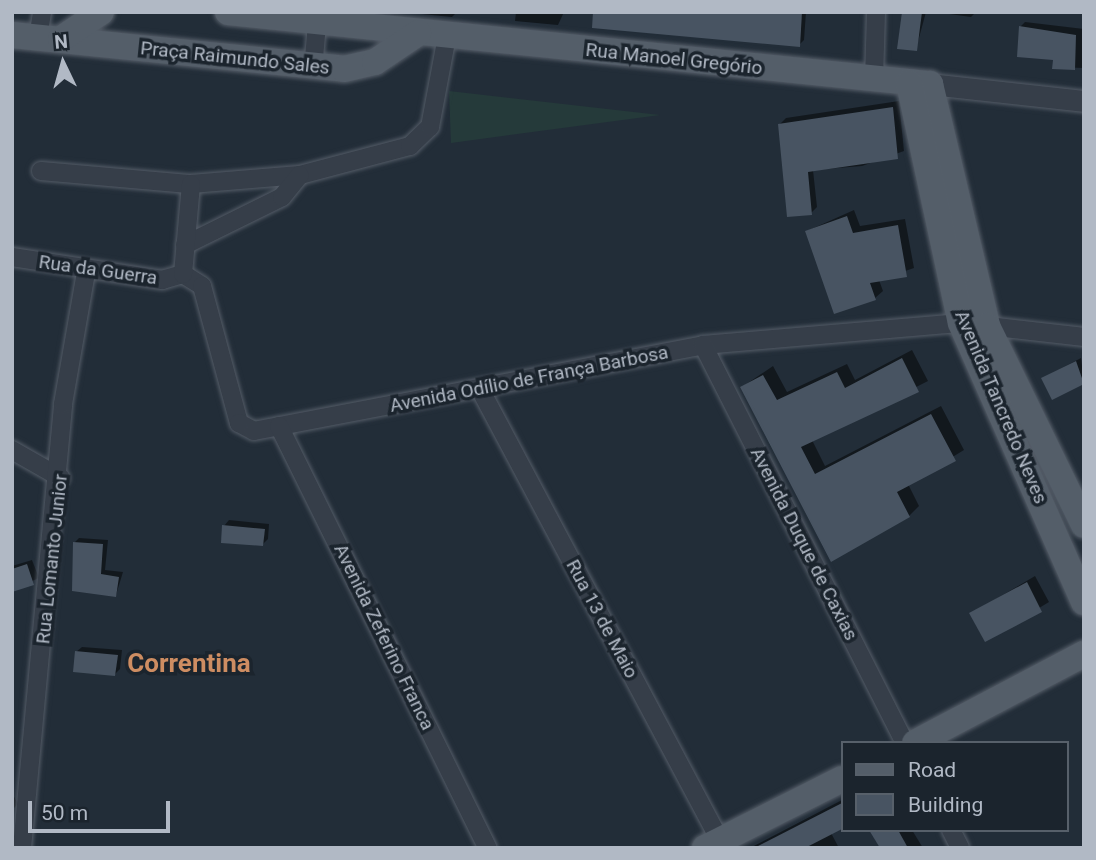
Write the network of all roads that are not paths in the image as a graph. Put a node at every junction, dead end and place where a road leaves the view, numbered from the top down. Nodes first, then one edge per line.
1 (100, 12) edge
2 (228, 12) edge
3 (876, 12) edge
4 (318, 18) edge
5 (38, 31) edge
6 (418, 33) junction
7 (447, 36) junction
8 (313, 69) junction
9 (874, 80) junction
10 (920, 84) junction
11 (1084, 101) edge
12 (41, 171) dead end
13 (300, 175) junction
14 (191, 184) junction
15 (185, 245) junction
16 (12, 257) edge
17 (86, 272) junction
18 (183, 274) junction
19 (961, 323) junction
20 (988, 326) junction
21 (1084, 337) edge
22 (703, 345) junction
23 (481, 391) junction
24 (279, 426) junction
25 (12, 450) edge
26 (61, 478) junction
27 (1084, 525) edge
28 (1084, 602) edge
29 (1084, 654) edge
30 (904, 741) edge
31 (919, 741) edge
32 (841, 780) edge
33 (19, 822) edge
34 (952, 832) edge
35 (716, 845) edge
36 (22, 848) edge
37 (488, 848) edge
38 (960, 848) edge

1 - 5 main road, Praça Raimundo Sales
2 - 4 main road
3 - 9 street
4 - 6 main road
4 - 8 street
5 - 8 main road, Praça Raimundo Sales
6 - 7 main road, Rua Manoel Gregório
6 - 8 main road, Praça Raimundo Sales
7 - 9 main road, Rua Manoel Gregório
7 - 13 street
9 - 10 main road, Rua Manoel Gregório
10 - 11 street
10 - 19 main road, Avenida Tancredo Neves
10 - 20 main road, Avenida Tancredo Neves
12 - 14 street
13 - 14 street
13 - 15 street
14 - 15 street
15 - 18 street
16 - 17 street, Rua da Guerra
17 - 18 street, Rua da Guerra
17 - 26 street, Rua Lomanto Junior
18 - 24 street, Avenida Odílio de França Barbosa
19 - 20 street, Avenida Odílio de França Barbosa
19 - 22 street, Avenida Odílio de França Barbosa
19 - 28 main road, Avenida Tancredo Neves
20 - 21 street, Avenida Odílio de França Barbosa
20 - 27 main road, Avenida Tancredo Neves
22 - 23 street, Avenida Odílio de França Barbosa
22 - 30 street, Avenida Duque de Caxias
23 - 24 street, Avenida Odílio de França Barbosa
23 - 35 street, Rua 13 de Maio
24 - 37 street, Avenida Zeferino Franca
25 - 26 street
26 - 33 street, Rua Lomanto Junior
29 - 31 main road
32 - 35 main road
33 - 36 street, Rua Lomanto Junior
34 - 38 street

